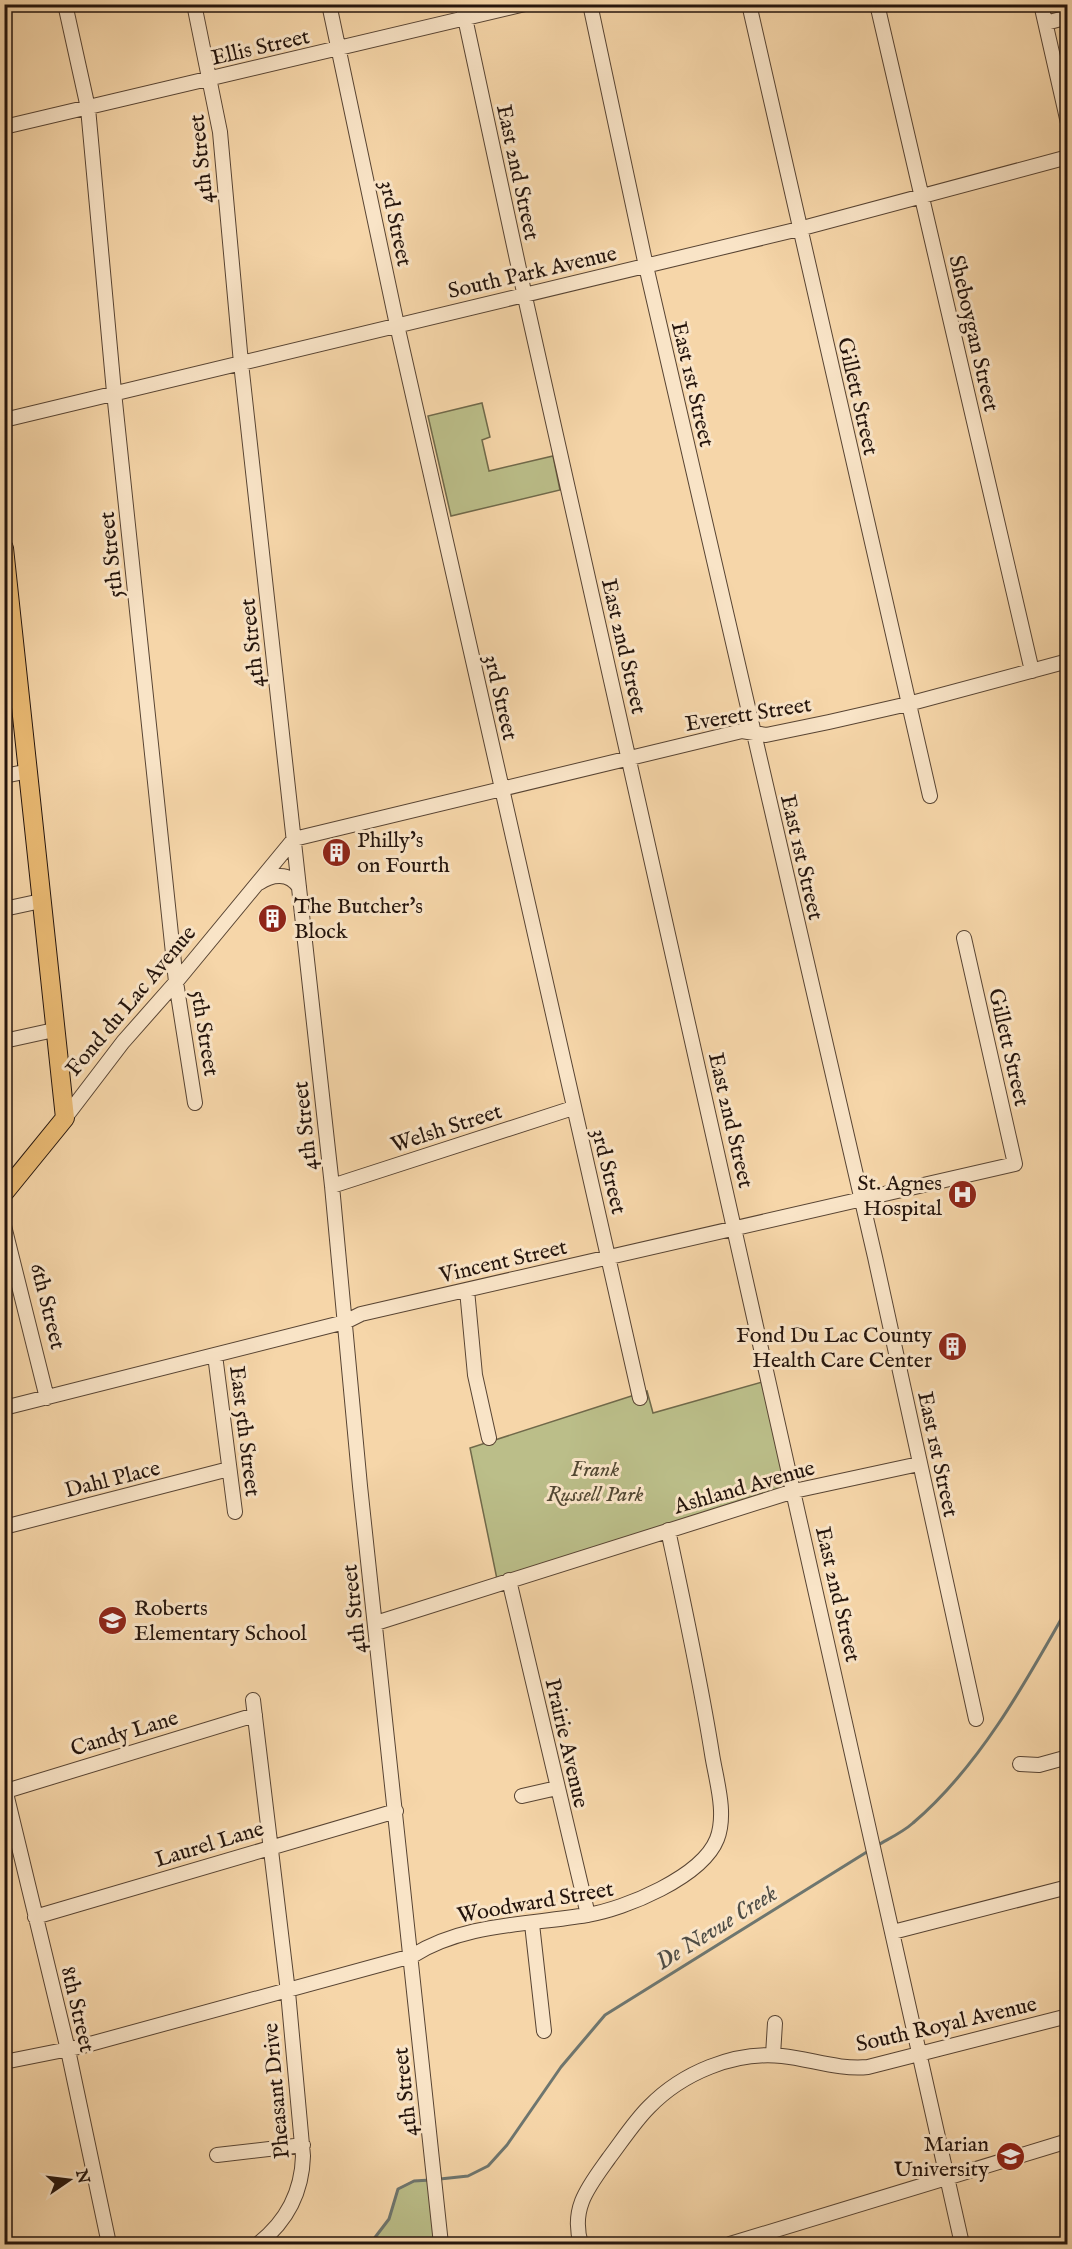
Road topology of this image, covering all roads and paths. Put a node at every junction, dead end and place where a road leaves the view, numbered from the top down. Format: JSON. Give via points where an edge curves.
{"nodes":[{"id":1,"x":65,"y":4,"type":"edge"},
{"id":2,"x":194,"y":4,"type":"edge"},
{"id":3,"x":329,"y":4,"type":"edge"},
{"id":4,"x":525,"y":4,"type":"edge"},
{"id":5,"x":590,"y":4,"type":"edge"},
{"id":6,"x":749,"y":4,"type":"edge"},
{"id":7,"x":877,"y":4,"type":"edge"},
{"id":8,"x":1041,"y":4,"type":"edge"},
{"id":9,"x":463,"y":11,"type":"edge"},
{"id":10,"x":1068,"y":17,"type":"edge"},
{"id":11,"x":1046,"y":23,"type":"junction"},
{"id":12,"x":339,"y":48,"type":"junction"},
{"id":13,"x":211,"y":79,"type":"junction"},
{"id":14,"x":88,"y":108,"type":"junction"},
{"id":15,"x":1068,"y":123,"type":"edge"},
{"id":16,"x":4,"y":127,"type":"edge"},
{"id":17,"x":1068,"y":157,"type":"edge"},
{"id":18,"x":921,"y":195,"type":"junction"},
{"id":19,"x":799,"y":229,"type":"junction"},
{"id":20,"x":646,"y":266,"type":"junction"},
{"id":21,"x":524,"y":295,"type":"junction"},
{"id":22,"x":397,"y":325,"type":"junction"},
{"id":23,"x":241,"y":363,"type":"junction"},
{"id":24,"x":114,"y":392,"type":"junction"},
{"id":25,"x":4,"y":420,"type":"edge"},
{"id":26,"x":4,"y":548,"type":"edge"},
{"id":27,"x":1068,"y":661,"type":"edge"},
{"id":28,"x":1032,"y":671,"type":"junction"},
{"id":29,"x":908,"y":704,"type":"junction"},
{"id":30,"x":753,"y":734,"type":"junction"},
{"id":31,"x":629,"y":758,"type":"junction"},
{"id":32,"x":29,"y":771,"type":"junction"},
{"id":33,"x":4,"y":776,"type":"edge"},
{"id":34,"x":501,"y":789,"type":"junction"},
{"id":35,"x":930,"y":796,"type":"dead end"},
{"id":36,"x":294,"y":839,"type":"junction"},
{"id":37,"x":257,"y":884,"type":"junction"},
{"id":38,"x":299,"y":887,"type":"junction"},
{"id":39,"x":41,"y":901,"type":"junction"},
{"id":40,"x":4,"y":909,"type":"edge"},
{"id":41,"x":964,"y":938,"type":"dead end"},
{"id":42,"x":176,"y":982,"type":"junction"},
{"id":43,"x":54,"y":1030,"type":"junction"},
{"id":44,"x":4,"y":1041,"type":"edge"},
{"id":45,"x":195,"y":1103,"type":"dead end"},
{"id":46,"x":573,"y":1108,"type":"junction"},
{"id":47,"x":65,"y":1118,"type":"junction"},
{"id":48,"x":1015,"y":1164,"type":"joint"},
{"id":49,"x":332,"y":1186,"type":"junction"},
{"id":50,"x":4,"y":1192,"type":"edge"},
{"id":51,"x":861,"y":1201,"type":"junction"},
{"id":52,"x":4,"y":1226,"type":"edge"},
{"id":53,"x":734,"y":1227,"type":"junction"},
{"id":54,"x":609,"y":1257,"type":"junction"},
{"id":55,"x":467,"y":1290,"type":"junction"},
{"id":56,"x":345,"y":1322,"type":"junction"},
{"id":57,"x":215,"y":1355,"type":"junction"},
{"id":58,"x":47,"y":1398,"type":"junction"},
{"id":59,"x":640,"y":1398,"type":"dead end"},
{"id":60,"x":4,"y":1408,"type":"edge"},
{"id":61,"x":489,"y":1438,"type":"dead end"},
{"id":62,"x":920,"y":1464,"type":"junction"},
{"id":63,"x":229,"y":1469,"type":"junction"},
{"id":64,"x":794,"y":1491,"type":"junction"},
{"id":65,"x":235,"y":1512,"type":"dead end"},
{"id":66,"x":4,"y":1527,"type":"edge"},
{"id":67,"x":668,"y":1530,"type":"junction"},
{"id":68,"x":509,"y":1580,"type":"junction"},
{"id":69,"x":376,"y":1623,"type":"junction"},
{"id":70,"x":253,"y":1700,"type":"dead end"},
{"id":71,"x":255,"y":1714,"type":"junction"},
{"id":72,"x":976,"y":1719,"type":"dead end"},
{"id":73,"x":1068,"y":1757,"type":"edge"},
{"id":74,"x":1020,"y":1764,"type":"dead end"},
{"id":75,"x":5,"y":1788,"type":"edge"},
{"id":76,"x":557,"y":1788,"type":"junction"},
{"id":77,"x":522,"y":1796,"type":"dead end"},
{"id":78,"x":396,"y":1811,"type":"junction"},
{"id":79,"x":269,"y":1847,"type":"junction"},
{"id":80,"x":1068,"y":1887,"type":"edge"},
{"id":81,"x":588,"y":1915,"type":"junction"},
{"id":82,"x":35,"y":1917,"type":"junction"},
{"id":83,"x":532,"y":1924,"type":"junction"},
{"id":84,"x":892,"y":1932,"type":"junction"},
{"id":85,"x":412,"y":1956,"type":"junction"},
{"id":86,"x":288,"y":1992,"type":"junction"},
{"id":87,"x":1068,"y":2016,"type":"edge"},
{"id":88,"x":775,"y":2023,"type":"dead end"},
{"id":89,"x":544,"y":2031,"type":"dead end"},
{"id":90,"x":68,"y":2050,"type":"junction"},
{"id":91,"x":773,"y":2055,"type":"junction"},
{"id":92,"x":919,"y":2055,"type":"junction"},
{"id":93,"x":4,"y":2062,"type":"edge"},
{"id":94,"x":1068,"y":2141,"type":"edge"},
{"id":95,"x":303,"y":2145,"type":"junction"},
{"id":96,"x":217,"y":2155,"type":"dead end"},
{"id":97,"x":947,"y":2178,"type":"junction"},
{"id":98,"x":109,"y":2244,"type":"edge"},
{"id":99,"x":258,"y":2244,"type":"edge"},
{"id":100,"x":441,"y":2244,"type":"edge"},
{"id":101,"x":581,"y":2244,"type":"edge"},
{"id":102,"x":730,"y":2244,"type":"edge"},
{"id":103,"x":962,"y":2244,"type":"edge"}],
"edges":[{"from":1,"to":14,"type":"street","name":"5th Street"},
{"from":2,"to":13,"type":"street","name":"4th Street"},
{"from":3,"to":12,"type":"street","name":"3rd Street"},
{"from":4,"to":9,"type":"street","name":"Ellis Street"},
{"from":5,"to":20,"type":"street","name":"East 1st Street"},
{"from":6,"to":19,"type":"street","name":"Gillett Street"},
{"from":7,"to":18,"type":"street","name":"Sheboygan Street"},
{"from":8,"to":11,"type":"street"},
{"from":9,"to":12,"type":"street","name":"Ellis Street"},
{"from":9,"to":21,"type":"street","name":"East 2nd Street"},
{"from":10,"to":11,"type":"street"},
{"from":11,"to":15,"type":"street"},
{"from":12,"to":13,"type":"street","name":"Ellis Street"},
{"from":12,"to":22,"type":"street","name":"3rd Street"},
{"from":13,"to":14,"type":"street","name":"Ellis Street"},
{"from":13,"to":23,"type":"street","name":"4th Street","via":[[220,132]]},
{"from":14,"to":16,"type":"street","name":"Ellis Street"},
{"from":14,"to":24,"type":"street","name":"5th Street"},
{"from":17,"to":18,"type":"street","name":"South Park Avenue"},
{"from":18,"to":19,"type":"street","name":"South Park Avenue"},
{"from":18,"to":28,"type":"street","name":"Sheboygan Street"},
{"from":19,"to":20,"type":"street","name":"South Park Avenue"},
{"from":19,"to":29,"type":"street","name":"Gillett Street"},
{"from":20,"to":21,"type":"street","name":"South Park Avenue"},
{"from":20,"to":30,"type":"street","name":"East 1st Street"},
{"from":21,"to":22,"type":"street","name":"South Park Avenue"},
{"from":21,"to":31,"type":"street","name":"East 2nd Street"},
{"from":22,"to":23,"type":"street","name":"South Park Avenue"},
{"from":22,"to":34,"type":"street","name":"3rd Street"},
{"from":23,"to":24,"type":"street","name":"South Park Avenue"},
{"from":23,"to":36,"type":"street","name":"4th Street"},
{"from":24,"to":25,"type":"street","name":"South Park Avenue"},
{"from":24,"to":42,"type":"street","name":"5th Street"},
{"from":26,"to":32,"type":"main road"},
{"from":27,"to":28,"type":"street","name":"Everett Street"},
{"from":28,"to":29,"type":"street","name":"Everett Street"},
{"from":29,"to":30,"type":"street","name":"Everett Street","via":[[766,735]]},
{"from":29,"to":35,"type":"street","name":"Gillett Street"},
{"from":30,"to":31,"type":"street","name":"Everett Street","via":[[742,731]]},
{"from":30,"to":51,"type":"street","name":"East 1st Street"},
{"from":31,"to":34,"type":"street","name":"Everett Street"},
{"from":31,"to":53,"type":"street","name":"East 2nd Street"},
{"from":32,"to":33,"type":"street"},
{"from":32,"to":39,"type":"main road"},
{"from":34,"to":36,"type":"street","name":"Everett Street"},
{"from":34,"to":46,"type":"street","name":"3rd Street"},
{"from":36,"to":37,"type":"street","name":"Fond du Lac Avenue"},
{"from":36,"to":38,"type":"street","name":"4th Street"},
{"from":37,"to":38,"type":"street","via":[[280,876],[290,878]]},
{"from":37,"to":42,"type":"street","name":"Fond du Lac Avenue"},
{"from":38,"to":49,"type":"street","name":"4th Street"},
{"from":39,"to":40,"type":"street"},
{"from":39,"to":43,"type":"main road"},
{"from":41,"to":48,"type":"street","name":"Gillett Street"},
{"from":42,"to":45,"type":"street","name":"5th Street"},
{"from":42,"to":47,"type":"street","name":"Fond du Lac Avenue","via":[[123,1042]]},
{"from":43,"to":44,"type":"street"},
{"from":43,"to":47,"type":"main road"},
{"from":46,"to":49,"type":"street","name":"Welsh Street"},
{"from":46,"to":54,"type":"street","name":"3rd Street"},
{"from":47,"to":50,"type":"main road","name":"Fond du Lac Avenue"},
{"from":48,"to":51,"type":"street","name":"Vincent Street"},
{"from":49,"to":56,"type":"street","name":"4th Street"},
{"from":51,"to":53,"type":"street","name":"Vincent Street"},
{"from":51,"to":62,"type":"street","name":"East 1st Street"},
{"from":52,"to":58,"type":"street","name":"6th Street"},
{"from":53,"to":54,"type":"street","name":"Vincent Street"},
{"from":53,"to":64,"type":"street","name":"East 2nd Street"},
{"from":54,"to":55,"type":"street","name":"Vincent Street"},
{"from":54,"to":59,"type":"street","name":"3rd Street"},
{"from":55,"to":56,"type":"street","name":"Vincent Street","via":[[361,1314]]},
{"from":55,"to":61,"type":"street","via":[[475,1375]]},
{"from":56,"to":57,"type":"street","name":"Vincent Street"},
{"from":56,"to":69,"type":"street","name":"4th Street"},
{"from":57,"to":58,"type":"street","name":"Vincent Street"},
{"from":57,"to":63,"type":"street","name":"East 5th Street"},
{"from":58,"to":60,"type":"street","name":"Vincent Street"},
{"from":62,"to":64,"type":"street","name":"Ashland Avenue"},
{"from":62,"to":72,"type":"street","name":"East 1st Street"},
{"from":63,"to":65,"type":"street","name":"East 5th Street"},
{"from":63,"to":66,"type":"street","name":"Dahl Place"},
{"from":64,"to":67,"type":"street","name":"Ashland Avenue"},
{"from":64,"to":84,"type":"street","name":"East 2nd Street"},
{"from":67,"to":68,"type":"street","name":"Ashland Avenue"},
{"from":67,"to":81,"type":"street","name":"Woodward Street","via":[[698,1667],[721,1812],[720,1830],[704,1858],[653,1893],[625,1906]]},
{"from":68,"to":69,"type":"street","name":"Ashland Avenue"},
{"from":68,"to":76,"type":"street","name":"Prairie Avenue"},
{"from":69,"to":78,"type":"street","name":"4th Street"},
{"from":70,"to":71,"type":"street"},
{"from":71,"to":75,"type":"street","name":"Candy Lane"},
{"from":71,"to":79,"type":"street"},
{"from":73,"to":74,"type":"street","via":[[1039,1765]]},
{"from":75,"to":82,"type":"street","name":"8th Street"},
{"from":76,"to":77,"type":"street"},
{"from":76,"to":81,"type":"street","name":"Prairie Avenue"},
{"from":78,"to":79,"type":"street","name":"Laurel Lane"},
{"from":78,"to":85,"type":"street","name":"4th Street"},
{"from":79,"to":82,"type":"street","name":"Laurel Lane"},
{"from":79,"to":86,"type":"street"},
{"from":80,"to":84,"type":"street"},
{"from":81,"to":83,"type":"street","name":"Woodward Street"},
{"from":82,"to":90,"type":"street","name":"8th Street"},
{"from":83,"to":85,"type":"street","name":"Woodward Street","via":[[470,1930]]},
{"from":83,"to":89,"type":"street"},
{"from":84,"to":92,"type":"street","name":"East 2nd Street"},
{"from":85,"to":86,"type":"street","name":"Woodward Street"},
{"from":85,"to":100,"type":"street","name":"4th Street"},
{"from":86,"to":90,"type":"street","name":"Woodward Street"},
{"from":86,"to":95,"type":"street","name":"Pheasant Drive"},
{"from":87,"to":92,"type":"street","name":"South Royal Avenue"},
{"from":88,"to":91,"type":"street"},
{"from":90,"to":93,"type":"street","name":"Woodward Street"},
{"from":90,"to":98,"type":"street","name":"8th Street"},
{"from":91,"to":92,"type":"street","name":"South Royal Avenue","via":[[855,2068]]},
{"from":91,"to":101,"type":"street","name":"South Royal Avenue","via":[[738,2058],[710,2067],[651,2104],[583,2195],[577,2218]]},
{"from":92,"to":97,"type":"street","name":"East 2nd Street"},
{"from":94,"to":97,"type":"street"},
{"from":95,"to":96,"type":"street"},
{"from":95,"to":99,"type":"street","name":"Pheasant Drive","via":[[302,2175],[295,2197],[278,2226]]},
{"from":97,"to":102,"type":"street"},
{"from":97,"to":103,"type":"street","name":"East 2nd Street"}]}
